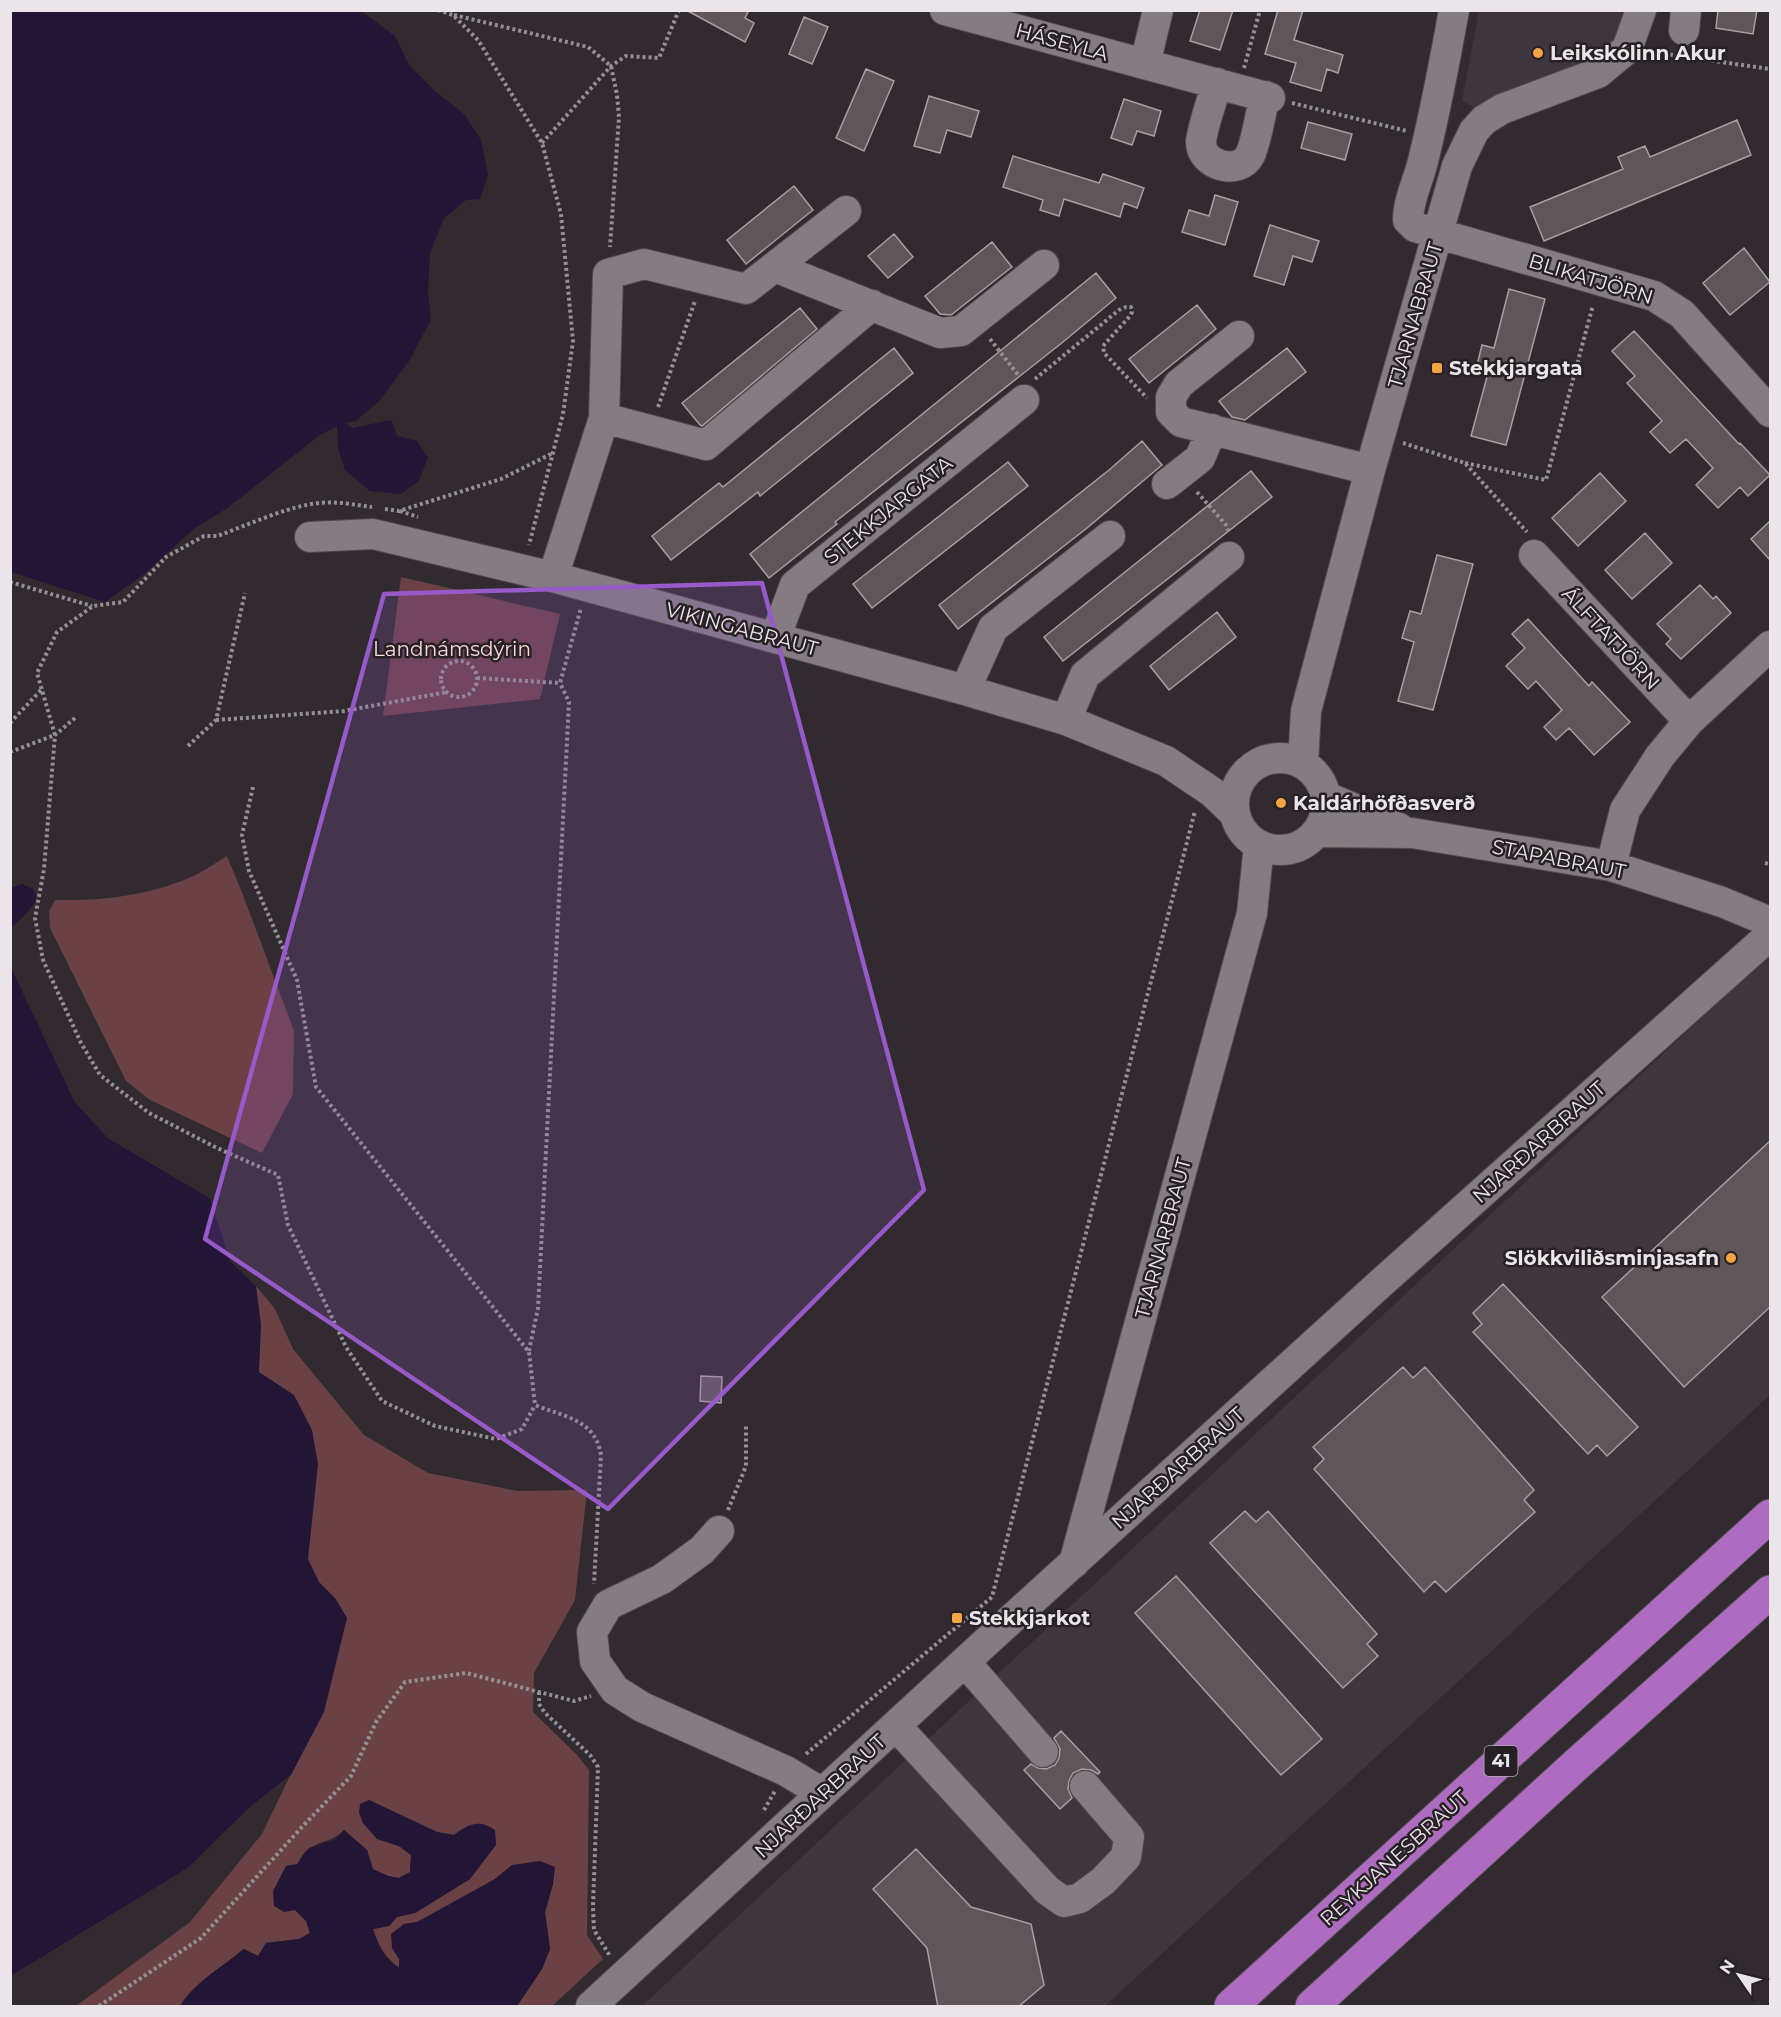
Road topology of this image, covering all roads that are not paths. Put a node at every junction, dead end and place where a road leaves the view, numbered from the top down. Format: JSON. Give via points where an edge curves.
{"nodes":[{"id":1,"x":945,"y":10,"type":"edge"},
{"id":2,"x":1158,"y":10,"type":"edge"},
{"id":3,"x":1454,"y":10,"type":"edge"},
{"id":4,"x":1641,"y":10,"type":"edge"},
{"id":5,"x":1145,"y":64,"type":"junction"},
{"id":6,"x":1248,"y":92,"type":"road end"},
{"id":7,"x":846,"y":212,"type":"dead end"},
{"id":8,"x":1439,"y":233,"type":"junction"},
{"id":9,"x":1044,"y":265,"type":"dead end"},
{"id":10,"x":775,"y":267,"type":"junction"},
{"id":11,"x":872,"y":305,"type":"junction"},
{"id":12,"x":1239,"y":336,"type":"dead end"},
{"id":13,"x":1026,"y":393,"type":"road end"},
{"id":14,"x":1770,"y":412,"type":"edge"},
{"id":15,"x":603,"y":418,"type":"junction"},
{"id":16,"x":1212,"y":429,"type":"junction"},
{"id":17,"x":1370,"y":470,"type":"junction"},
{"id":18,"x":1174,"y":479,"type":"road end"},
{"id":19,"x":1110,"y":536,"type":"dead end"},
{"id":20,"x":310,"y":537,"type":"dead end"},
{"id":21,"x":1534,"y":555,"type":"road end"},
{"id":22,"x":1229,"y":557,"type":"road end"},
{"id":23,"x":556,"y":568,"type":"junction"},
{"id":24,"x":775,"y":638,"type":"junction"},
{"id":25,"x":1770,"y":646,"type":"edge"},
{"id":26,"x":965,"y":690,"type":"junction"},
{"id":27,"x":1066,"y":720,"type":"junction"},
{"id":28,"x":1689,"y":721,"type":"junction"},
{"id":29,"x":1166,"y":761,"type":"junction"},
{"id":30,"x":1276,"y":762,"type":"junction"},
{"id":31,"x":1327,"y":797,"type":"junction"},
{"id":32,"x":1235,"y":814,"type":"junction"},
{"id":33,"x":1317,"y":832,"type":"junction"},
{"id":34,"x":1412,"y":833,"type":"junction"},
{"id":35,"x":1272,"y":848,"type":"junction"},
{"id":36,"x":1611,"y":866,"type":"junction"},
{"id":37,"x":1770,"y":922,"type":"edge"},
{"id":38,"x":1770,"y":935,"type":"edge"},
{"id":39,"x":1770,"y":1516,"type":"edge"},
{"id":40,"x":719,"y":1532,"type":"road end"},
{"id":41,"x":1074,"y":1563,"type":"junction"},
{"id":42,"x":1770,"y":1592,"type":"edge"},
{"id":43,"x":965,"y":1662,"type":"junction"},
{"id":44,"x":896,"y":1726,"type":"junction"},
{"id":45,"x":1043,"y":1752,"type":"dead end"},
{"id":46,"x":1085,"y":1786,"type":"dead end"},
{"id":47,"x":822,"y":1794,"type":"junction"},
{"id":48,"x":591,"y":2007,"type":"edge"},
{"id":49,"x":1231,"y":2007,"type":"edge"},
{"id":50,"x":1312,"y":2007,"type":"edge"}],
"edges":[{"from":1,"to":5,"type":"street","name":"HÁSEYLA"},
{"from":2,"to":5,"type":"street"},
{"from":3,"to":8,"type":"street","name":"BLIKATJÖRN","via":[[1441,87],[1408,210],[1408,220],[1415,227]]},
{"from":4,"to":8,"type":"street","name":"TJARNABRAUT","via":[[1627,49],[1598,73],[1502,109],[1474,131],[1457,166]]},
{"from":5,"to":6,"type":"street","name":"HÁSEYLA"},
{"from":7,"to":10,"type":"street"},
{"from":8,"to":14,"type":"street","name":"BLIKATJÖRN","via":[[1654,296],[1682,314]]},
{"from":8,"to":17,"type":"street","name":"TJARNABRAUT"},
{"from":9,"to":11,"type":"street","via":[[961,331],[940,333]]},
{"from":10,"to":11,"type":"street"},
{"from":10,"to":15,"type":"street","via":[[746,289],[644,264],[608,274]]},
{"from":11,"to":15,"type":"street","via":[[706,445]]},
{"from":12,"to":16,"type":"street","via":[[1179,384],[1171,397],[1171,412],[1181,422]]},
{"from":13,"to":24,"type":"street","name":"STEKKJARGATA","via":[[795,585]]},
{"from":15,"to":23,"type":"street"},
{"from":16,"to":17,"type":"street"},
{"from":16,"to":18,"type":"street","via":[[1200,458]]},
{"from":17,"to":30,"type":"street","name":"TJARNABRAUT","via":[[1306,711]]},
{"from":19,"to":26,"type":"street","via":[[993,628]]},
{"from":20,"to":23,"type":"street","name":"VIKINGABRAUT","via":[[373,534]]},
{"from":21,"to":28,"type":"street","name":"ÁLFTATJÖRN"},
{"from":22,"to":27,"type":"street","via":[[1084,675]]},
{"from":23,"to":24,"type":"street","name":"VIKINGABRAUT","via":[[587,586]]},
{"from":24,"to":26,"type":"street","name":"VIKINGABRAUT"},
{"from":25,"to":28,"type":"street"},
{"from":26,"to":27,"type":"street","name":"VIKINGABRAUT"},
{"from":27,"to":29,"type":"street","name":"VIKINGABRAUT"},
{"from":28,"to":36,"type":"street","via":[[1660,756],[1625,810]]},
{"from":29,"to":30,"type":"street","name":"VIKINGABRAUT","via":[[1224,770]]},
{"from":29,"to":32,"type":"street","name":"VIKINGABRAUT"},
{"from":30,"to":31,"type":"street","via":[[1314,771]]},
{"from":30,"to":32,"type":"street","via":[[1242,777],[1236,789]]},
{"from":31,"to":33,"type":"street","via":[[1327,810]]},
{"from":31,"to":34,"type":"street","name":"STAPABRAUT"},
{"from":32,"to":35,"type":"street","via":[[1248,838]]},
{"from":33,"to":34,"type":"street","name":"STAPABRAUT"},
{"from":33,"to":35,"type":"street","via":[[1297,847]]},
{"from":34,"to":36,"type":"street","name":"STAPABRAUT"},
{"from":35,"to":41,"type":"street","name":"TJARNARBRAUT"},
{"from":36,"to":37,"type":"street","name":"STAPABRAUT"},
{"from":38,"to":41,"type":"street","name":"NJARÐARBRAUT"},
{"from":39,"to":49,"type":"highway","name":"REYKJANESBRAUT","number":"41"},
{"from":40,"to":47,"type":"street","via":[[702,1550],[662,1579],[608,1605],[592,1632],[595,1661],[615,1690],[642,1707],[786,1771]]},
{"from":41,"to":43,"type":"street","name":"NJARÐARBRAUT"},
{"from":42,"to":50,"type":"highway"},
{"from":43,"to":44,"type":"street","name":"NJARÐARBRAUT"},
{"from":43,"to":45,"type":"street"},
{"from":44,"to":46,"type":"street","via":[[1047,1890],[1065,1902],[1080,1899],[1126,1857],[1129,1838]]},
{"from":44,"to":47,"type":"street","name":"NJARÐARBRAUT"},
{"from":47,"to":48,"type":"street","name":"NJARÐARBRAUT"}]}
